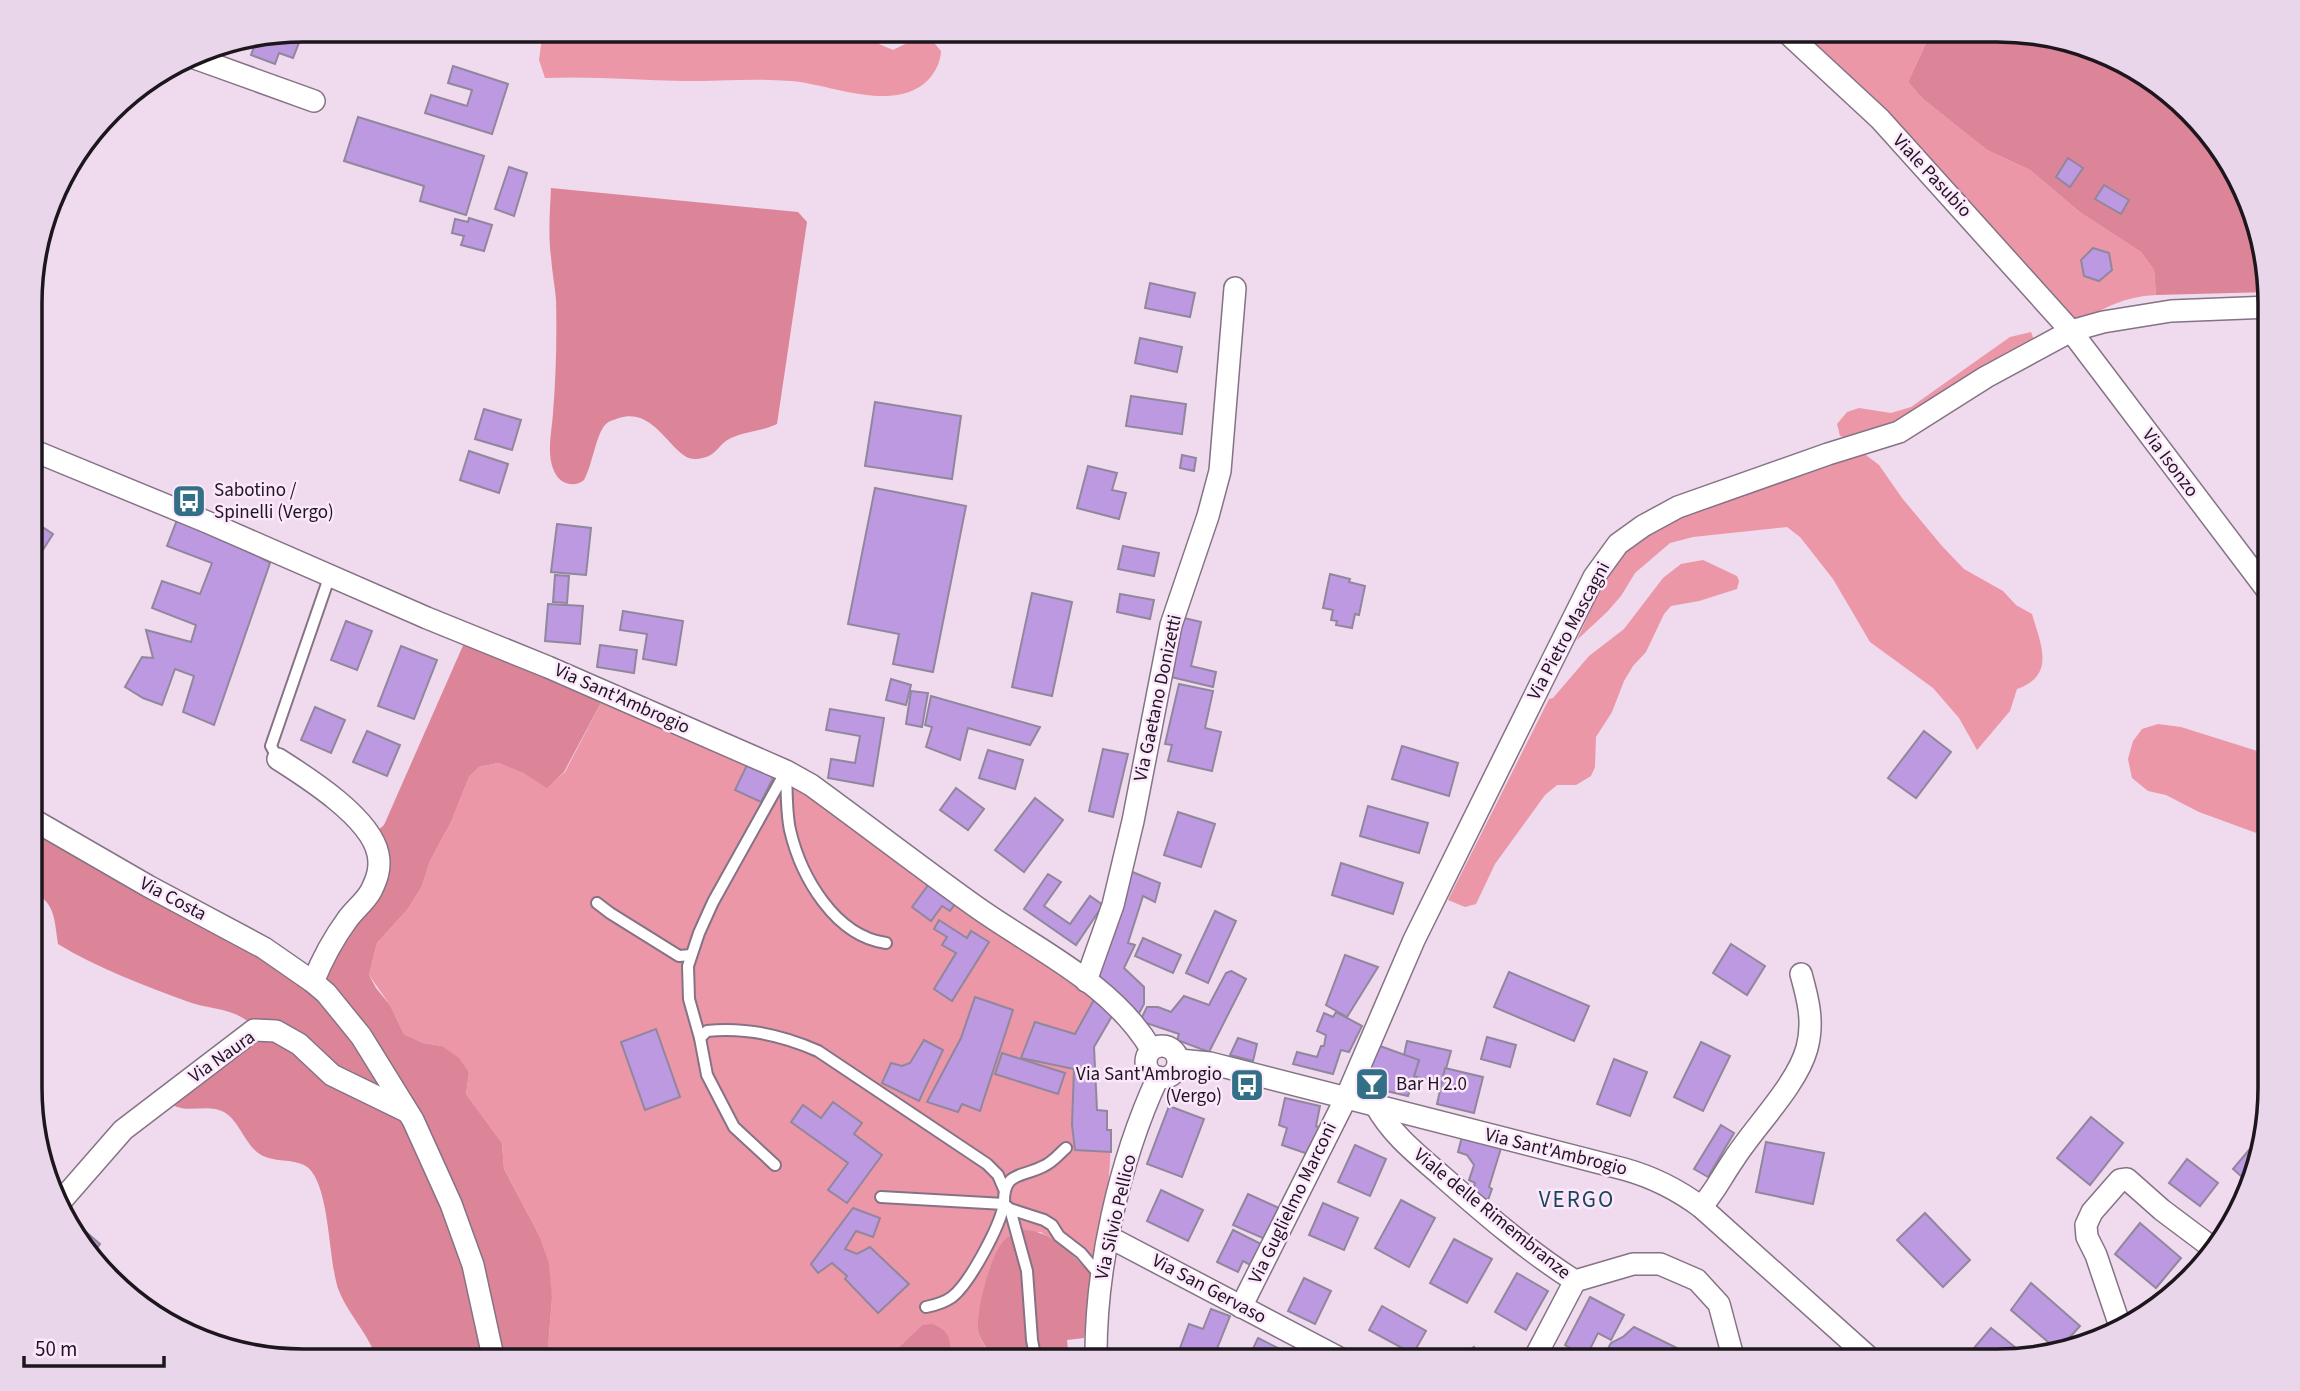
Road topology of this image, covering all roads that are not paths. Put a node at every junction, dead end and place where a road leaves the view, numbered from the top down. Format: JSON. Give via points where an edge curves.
{"nodes":[{"id":1,"x":1797,"y":42,"type":"edge"},
{"id":2,"x":203,"y":62,"type":"edge"},
{"id":3,"x":314,"y":101,"type":"dead end"},
{"id":4,"x":1235,"y":289,"type":"dead end"},
{"id":5,"x":2258,"y":307,"type":"edge"},
{"id":6,"x":2071,"y":331,"type":"junction"},
{"id":7,"x":42,"y":454,"type":"edge"},
{"id":8,"x":330,"y":575,"type":"junction"},
{"id":9,"x":2258,"y":578,"type":"edge"},
{"id":10,"x":278,"y":759,"type":"joint"},
{"id":11,"x":786,"y":771,"type":"junction"},
{"id":12,"x":42,"y":825,"type":"edge"},
{"id":13,"x":597,"y":903,"type":"dead end"},
{"id":14,"x":886,"y":943,"type":"dead end"},
{"id":15,"x":691,"y":955,"type":"junction"},
{"id":16,"x":1801,"y":974,"type":"dead end"},
{"id":17,"x":1086,"y":981,"type":"junction"},
{"id":18,"x":313,"y":982,"type":"junction"},
{"id":19,"x":700,"y":1038,"type":"junction"},
{"id":20,"x":1152,"y":1049,"type":"junction"},
{"id":21,"x":1179,"y":1060,"type":"junction"},
{"id":22,"x":1158,"y":1077,"type":"junction"},
{"id":23,"x":1346,"y":1098,"type":"junction"},
{"id":24,"x":1376,"y":1106,"type":"junction"},
{"id":25,"x":406,"y":1111,"type":"junction"},
{"id":26,"x":1066,"y":1147,"type":"dead end"},
{"id":27,"x":775,"y":1166,"type":"dead end"},
{"id":28,"x":1003,"y":1189,"type":"junction"},
{"id":29,"x":66,"y":1196,"type":"edge"},
{"id":30,"x":881,"y":1197,"type":"dead end"},
{"id":31,"x":1007,"y":1207,"type":"junction"},
{"id":32,"x":1701,"y":1208,"type":"junction"},
{"id":33,"x":1109,"y":1237,"type":"junction"},
{"id":34,"x":2207,"y":1243,"type":"edge"},
{"id":35,"x":1097,"y":1272,"type":"dead end"},
{"id":36,"x":1576,"y":1281,"type":"junction"},
{"id":37,"x":926,"y":1307,"type":"dead end"},
{"id":38,"x":1241,"y":1307,"type":"junction"},
{"id":39,"x":2118,"y":1319,"type":"edge"},
{"id":40,"x":491,"y":1349,"type":"edge"},
{"id":41,"x":1033,"y":1349,"type":"edge"},
{"id":42,"x":1096,"y":1349,"type":"edge"},
{"id":43,"x":1322,"y":1349,"type":"edge"},
{"id":44,"x":1539,"y":1349,"type":"edge"},
{"id":45,"x":1731,"y":1349,"type":"edge"},
{"id":46,"x":1860,"y":1349,"type":"edge"}],
"edges":[{"from":1,"to":6,"type":"street","name":"Viale Pasubio","via":[[1880,119]]},
{"from":2,"to":3,"type":"street"},
{"from":4,"to":17,"type":"street","name":"Via Gaetano Donizetti","via":[[1220,471],[1171,625],[1113,905]]},
{"from":5,"to":6,"type":"street","name":"Via Pietro Mascagni","via":[[2171,311]]},
{"from":6,"to":9,"type":"street","name":"Via Isonzo"},
{"from":6,"to":23,"type":"street","name":"Via Pietro Mascagni","via":[[1899,432],[1678,507],[1618,544],[1594,577],[1414,940]]},
{"from":7,"to":8,"type":"street","name":"Via Sant'Ambrogio"},
{"from":8,"to":10,"type":"lane","via":[[271,746]]},
{"from":8,"to":11,"type":"street","name":"Via Sant'Ambrogio"},
{"from":10,"to":18,"type":"street","via":[[332,795],[361,825],[379,855],[378,876],[369,894],[335,937]]},
{"from":11,"to":14,"type":"lane","via":[[790,828],[814,888],[838,919],[863,937]]},
{"from":11,"to":15,"type":"lane","via":[[713,902]]},
{"from":11,"to":17,"type":"street","name":"Via Sant'Ambrogio"},
{"from":12,"to":18,"type":"street","name":"Via Costa","via":[[264,948]]},
{"from":13,"to":15,"type":"lane","via":[[679,956]]},
{"from":15,"to":19,"type":"lane","via":[[689,999]]},
{"from":16,"to":32,"type":"street","via":[[1811,1013],[1807,1049],[1787,1088]]},
{"from":17,"to":20,"type":"street","name":"Via Sant'Ambrogio","via":[[1115,1003]]},
{"from":18,"to":25,"type":"street","name":"Via Costa","via":[[361,1036]]},
{"from":19,"to":27,"type":"lane","via":[[707,1075],[734,1127]]},
{"from":19,"to":28,"type":"lane","via":[[707,1031],[728,1028],[789,1038],[818,1051],[987,1164]]},
{"from":20,"to":21,"type":"street","via":[[1171,1047]]},
{"from":20,"to":22,"type":"street","via":[[1146,1064]]},
{"from":21,"to":22,"type":"street","via":[[1172,1075]]},
{"from":21,"to":23,"type":"street","name":"Via Sant'Ambrogio","via":[[1210,1063]]},
{"from":22,"to":33,"type":"street","name":"Via Silvio Pellico","via":[[1134,1139]]},
{"from":23,"to":24,"type":"street","name":"Via Sant'Ambrogio"},
{"from":23,"to":38,"type":"street","name":"Via Guglielmo Marconi"},
{"from":24,"to":32,"type":"street","name":"Via Sant'Ambrogio","via":[[1642,1174],[1672,1187]]},
{"from":24,"to":36,"type":"street","name":"Viale delle Rimembranze","via":[[1399,1138],[1472,1202]]},
{"from":25,"to":29,"type":"street","name":"Via Naura","via":[[332,1075],[299,1044],[276,1031],[254,1030],[123,1130]]},
{"from":25,"to":40,"type":"street","name":"Via Costa","via":[[451,1204],[473,1265]]},
{"from":26,"to":28,"type":"lane","via":[[1044,1166],[1008,1181]]},
{"from":28,"to":31,"type":"lane"},
{"from":30,"to":31,"type":"lane"},
{"from":31,"to":35,"type":"lane","via":[[1052,1225]]},
{"from":31,"to":37,"type":"lane","via":[[965,1284],[940,1304]]},
{"from":31,"to":41,"type":"lane","via":[[1027,1271]]},
{"from":32,"to":46,"type":"street","name":"Via Sant'Ambrogio"},
{"from":33,"to":38,"type":"street","name":"Via San Gervaso"},
{"from":33,"to":42,"type":"street","name":"Via Silvio Pellico","via":[[1097,1305]]},
{"from":34,"to":39,"type":"street","via":[[2127,1179],[2120,1180],[2086,1225]]},
{"from":36,"to":44,"type":"street"},
{"from":36,"to":45,"type":"street","name":"Viale delle Rimembranze","via":[[1633,1264],[1660,1264],[1697,1280],[1719,1304]]},
{"from":38,"to":43,"type":"street","name":"Via San Gervaso"}]}
